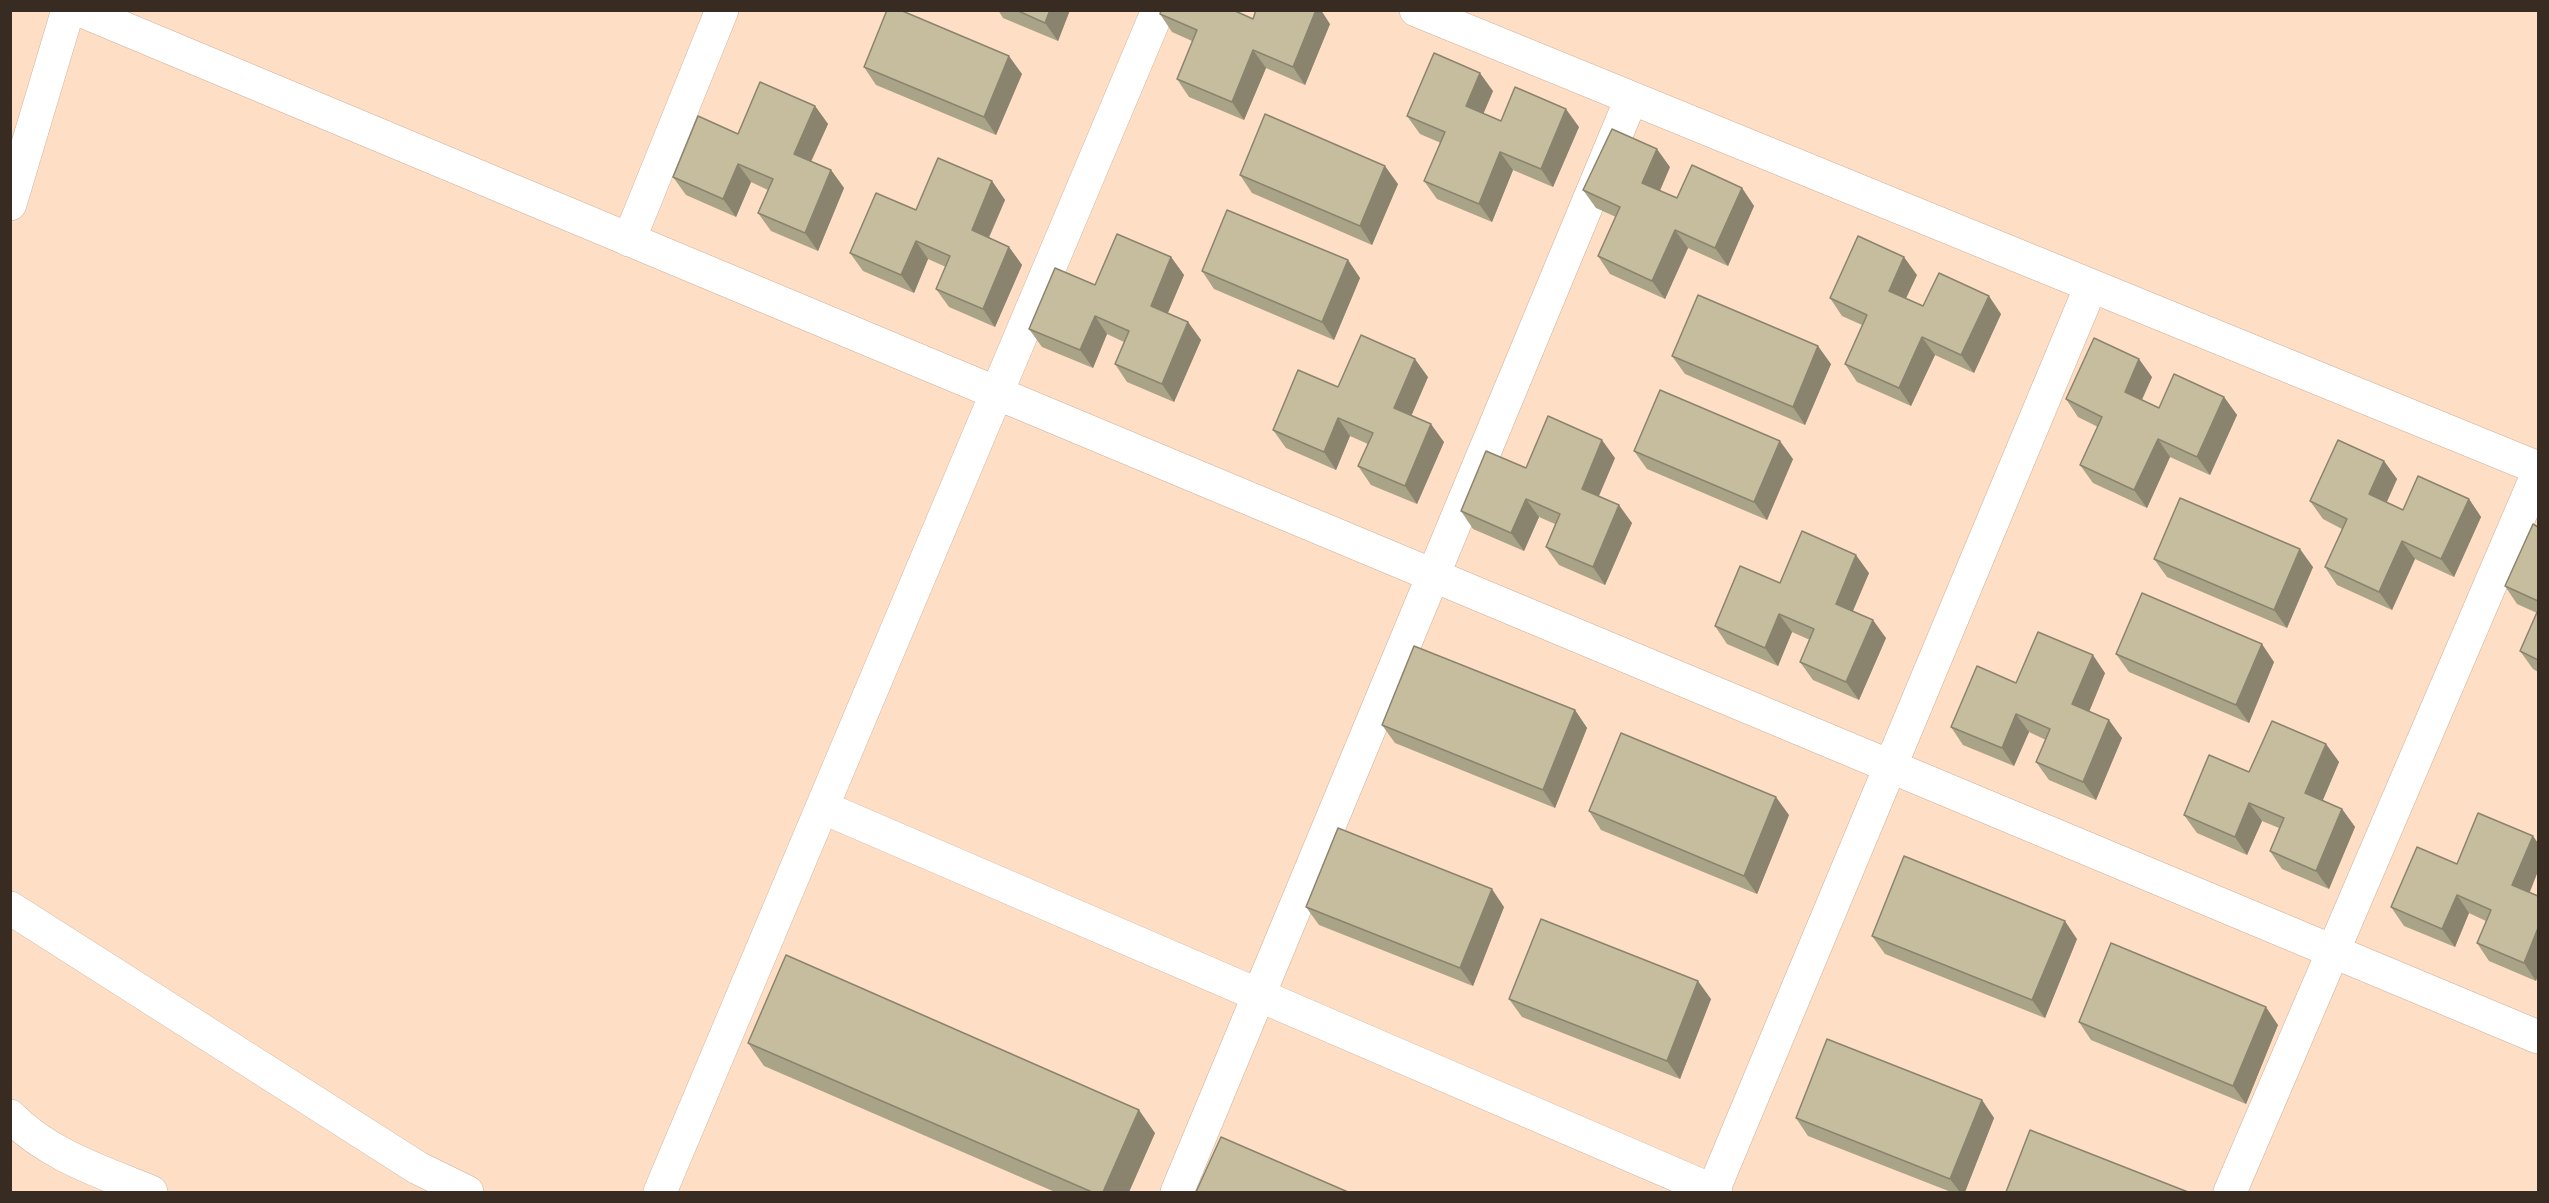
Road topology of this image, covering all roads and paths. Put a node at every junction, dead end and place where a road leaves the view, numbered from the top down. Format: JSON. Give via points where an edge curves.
{"nodes":[{"id":1,"x":68,"y":10,"type":"edge"},
{"id":2,"x":80,"y":10,"type":"edge"},
{"id":3,"x":722,"y":10,"type":"edge"},
{"id":4,"x":1158,"y":10,"type":"edge"},
{"id":5,"x":1416,"y":10,"type":"edge"},
{"id":6,"x":1631,"y":99,"type":"junction"},
{"id":7,"x":10,"y":204,"type":"edge"},
{"id":8,"x":629,"y":240,"type":"junction"},
{"id":9,"x":2091,"y":286,"type":"junction"},
{"id":10,"x":996,"y":393,"type":"junction"},
{"id":11,"x":2538,"y":468,"type":"edge"},
{"id":12,"x":2538,"y":473,"type":"edge"},
{"id":13,"x":1433,"y":576,"type":"junction"},
{"id":14,"x":1891,"y":766,"type":"junction"},
{"id":15,"x":822,"y":807,"type":"junction"},
{"id":16,"x":10,"y":908,"type":"edge"},
{"id":17,"x":2333,"y":951,"type":"junction"},
{"id":18,"x":1258,"y":995,"type":"junction"},
{"id":19,"x":2538,"y":1037,"type":"edge"},
{"id":20,"x":10,"y":1116,"type":"edge"},
{"id":21,"x":151,"y":1192,"type":"edge"},
{"id":22,"x":467,"y":1192,"type":"edge"},
{"id":23,"x":660,"y":1192,"type":"edge"},
{"id":24,"x":1177,"y":1192,"type":"edge"},
{"id":25,"x":1714,"y":1192,"type":"edge"},
{"id":26,"x":2230,"y":1192,"type":"edge"}],
"edges":[{"from":1,"to":7,"type":"street"},
{"from":2,"to":8,"type":"street"},
{"from":3,"to":8,"type":"street"},
{"from":4,"to":10,"type":"street"},
{"from":5,"to":6,"type":"street"},
{"from":6,"to":9,"type":"street"},
{"from":6,"to":13,"type":"street"},
{"from":8,"to":10,"type":"street"},
{"from":9,"to":11,"type":"street"},
{"from":9,"to":14,"type":"street"},
{"from":10,"to":13,"type":"street"},
{"from":10,"to":15,"type":"street"},
{"from":12,"to":17,"type":"street"},
{"from":13,"to":14,"type":"street"},
{"from":13,"to":18,"type":"street"},
{"from":14,"to":17,"type":"street"},
{"from":14,"to":25,"type":"street"},
{"from":15,"to":18,"type":"street"},
{"from":15,"to":23,"type":"street"},
{"from":16,"to":22,"type":"street","via":[[418,1168]]},
{"from":17,"to":19,"type":"street"},
{"from":17,"to":26,"type":"street"},
{"from":18,"to":24,"type":"street"},
{"from":18,"to":25,"type":"street"},
{"from":20,"to":21,"type":"street","via":[[26,1131],[70,1158]]}]}
